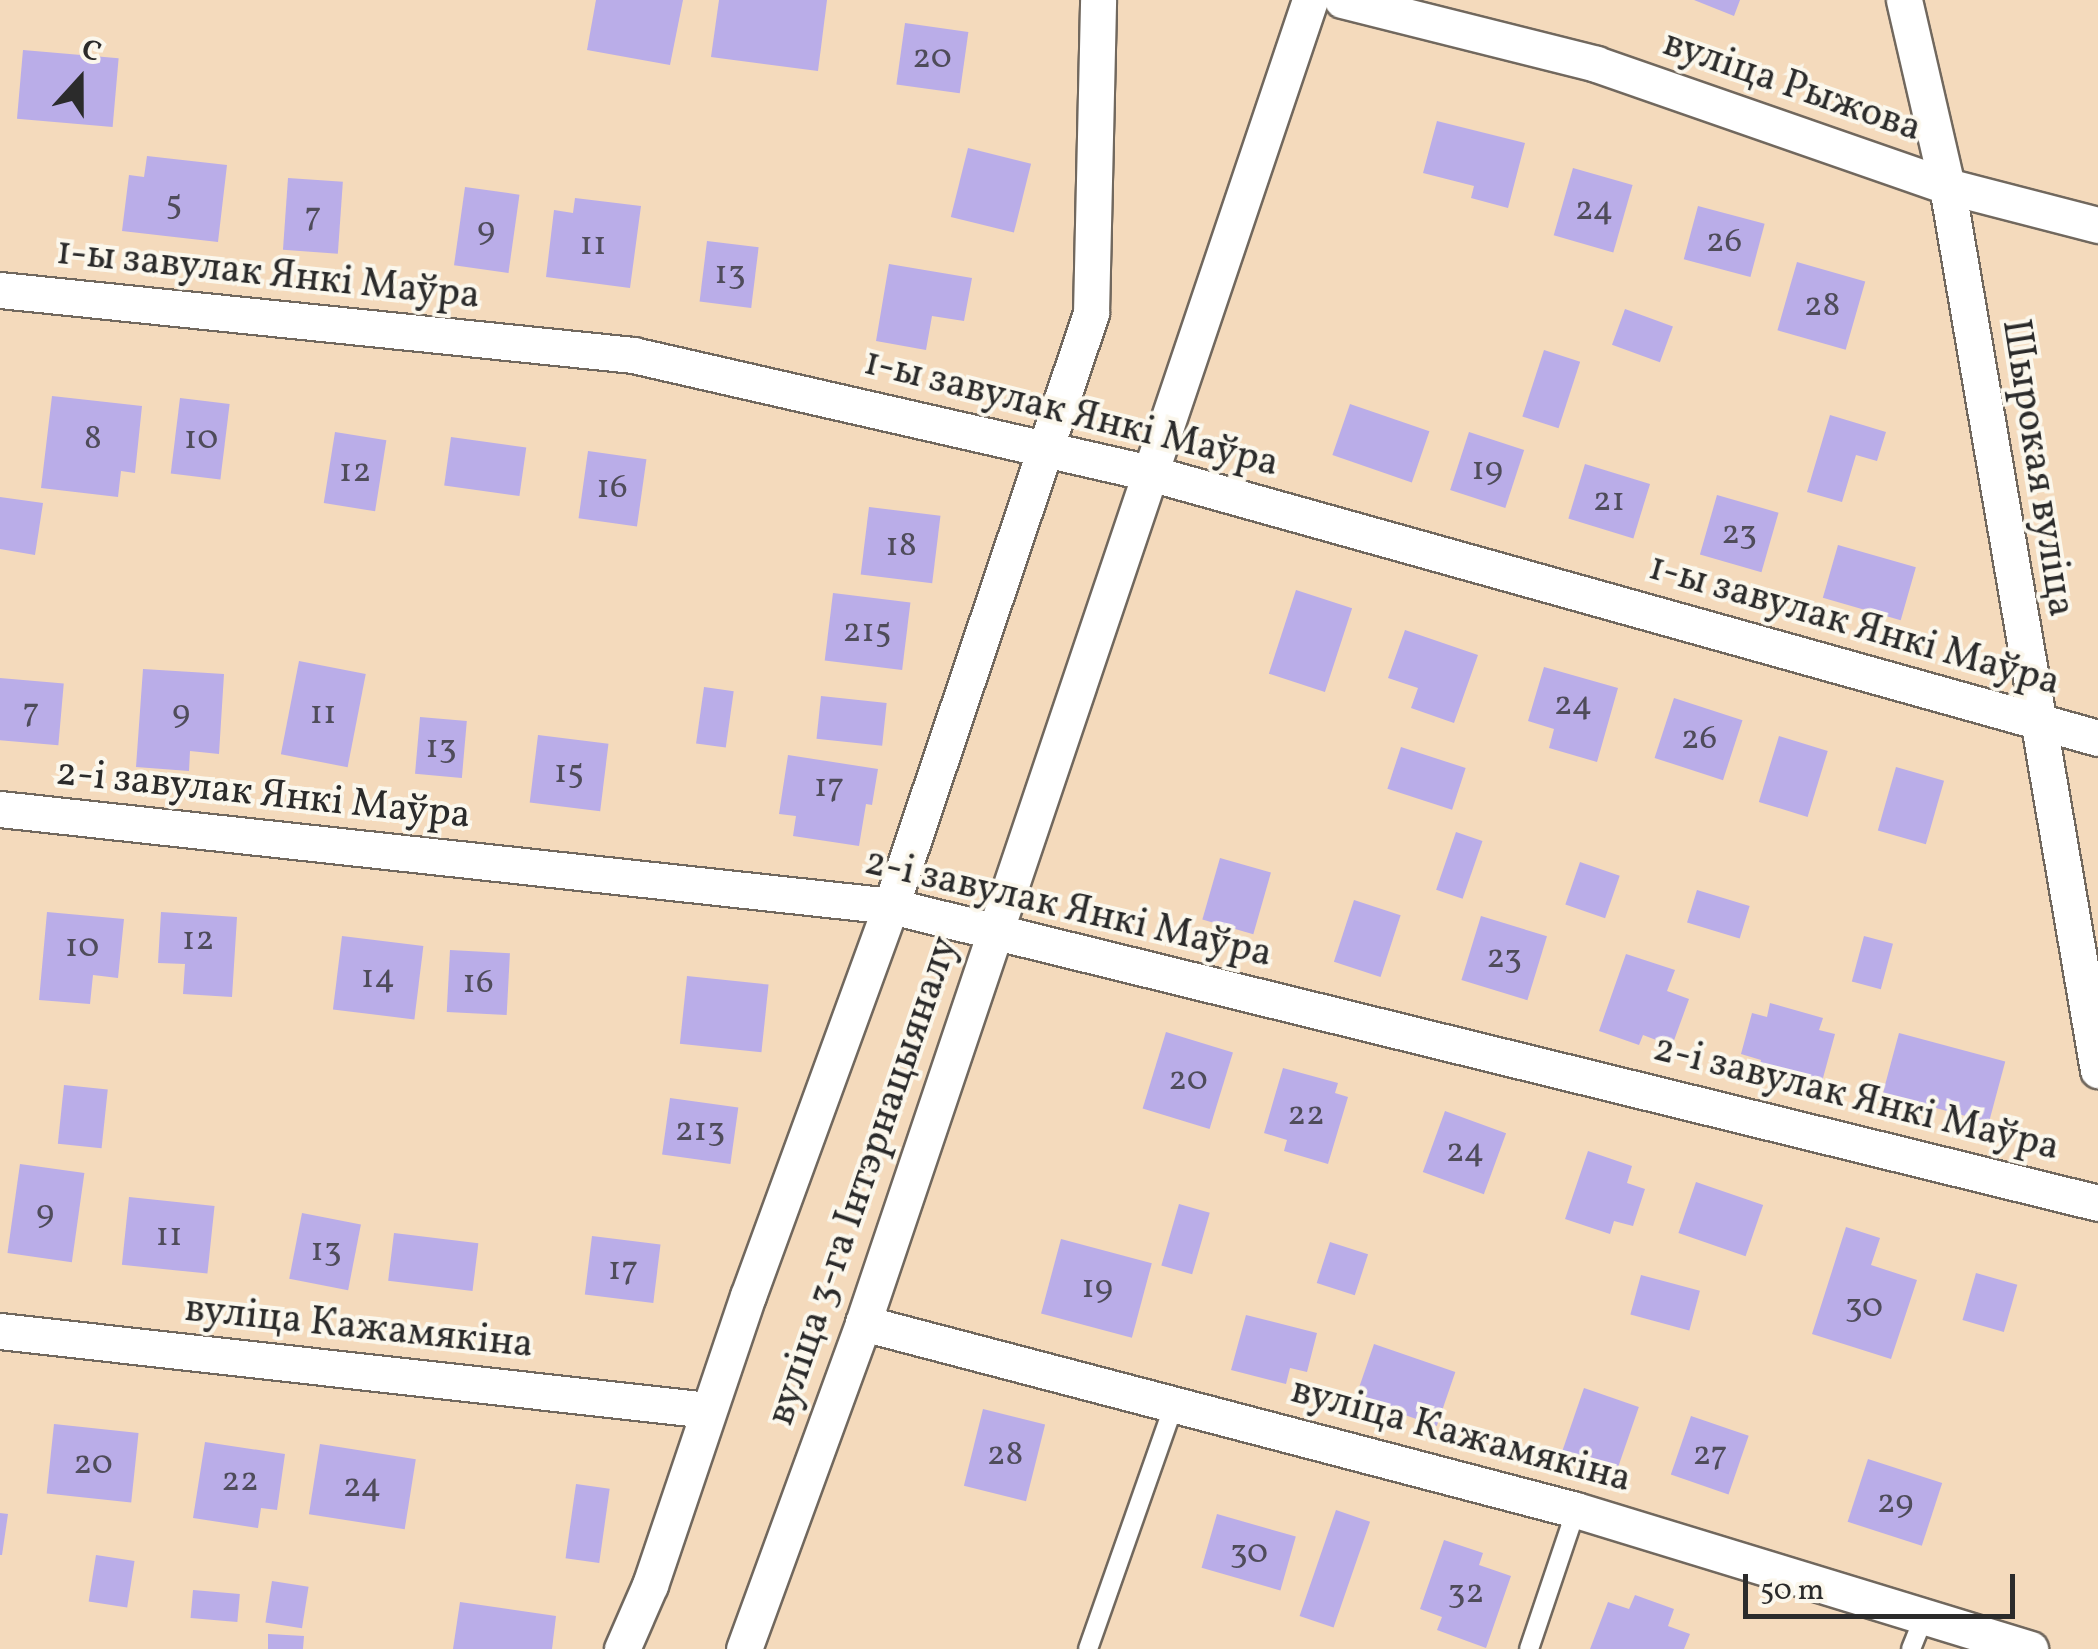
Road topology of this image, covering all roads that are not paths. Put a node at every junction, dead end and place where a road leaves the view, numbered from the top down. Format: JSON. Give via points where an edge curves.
{"nodes":[{"id":1,"x":1098,"y":0,"type":"edge"},
{"id":2,"x":1310,"y":0,"type":"edge"},
{"id":3,"x":1342,"y":0,"type":"edge"},
{"id":4,"x":1904,"y":0,"type":"edge"},
{"id":5,"x":1948,"y":186,"type":"junction"},
{"id":6,"x":2098,"y":225,"type":"edge"},
{"id":7,"x":0,"y":290,"type":"edge"},
{"id":8,"x":1045,"y":448,"type":"junction"},
{"id":9,"x":1150,"y":473,"type":"junction"},
{"id":10,"x":2036,"y":722,"type":"junction"},
{"id":11,"x":2098,"y":738,"type":"edge"},
{"id":12,"x":0,"y":809,"type":"edge"},
{"id":13,"x":892,"y":906,"type":"junction"},
{"id":14,"x":996,"y":930,"type":"junction"},
{"id":15,"x":2098,"y":1070,"type":"edge"},
{"id":16,"x":2098,"y":1202,"type":"edge"},
{"id":17,"x":863,"y":1323,"type":"junction"},
{"id":18,"x":0,"y":1331,"type":"edge"},
{"id":19,"x":1175,"y":1402,"type":"junction"},
{"id":20,"x":708,"y":1410,"type":"junction"},
{"id":21,"x":1576,"y":1510,"type":"junction"},
{"id":22,"x":1918,"y":1633,"type":"edge"},
{"id":23,"x":622,"y":1649,"type":"edge"},
{"id":24,"x":744,"y":1649,"type":"edge"},
{"id":25,"x":1088,"y":1649,"type":"edge"},
{"id":26,"x":1529,"y":1649,"type":"edge"},
{"id":27,"x":2030,"y":1649,"type":"edge"}],
"edges":[{"from":1,"to":8,"type":"street","via":[[1091,313]]},
{"from":2,"to":9,"type":"street","name":"вуліца 3-га Інтэрнацыяналу"},
{"from":3,"to":5,"type":"street","name":"вуліца Рыжова","via":[[1596,64]]},
{"from":4,"to":5,"type":"street","name":"Шырокая вуліца"},
{"from":5,"to":6,"type":"street","name":"вуліца Рыжова"},
{"from":5,"to":10,"type":"street","name":"Шырокая вуліца"},
{"from":7,"to":8,"type":"street","name":"1-ы завулак Янкі Маўра","via":[[633,355]]},
{"from":8,"to":9,"type":"street","name":"1-ы завулак Янкі Маўра"},
{"from":8,"to":13,"type":"street"},
{"from":9,"to":10,"type":"street","name":"1-ы завулак Янкі Маўра"},
{"from":9,"to":14,"type":"street","name":"вуліца 3-га Інтэрнацыяналу"},
{"from":10,"to":11,"type":"street","name":"1-ы завулак Янкі Маўра"},
{"from":10,"to":15,"type":"street","name":"Шырокая вуліца"},
{"from":12,"to":13,"type":"street","name":"2-і завулак Янкі Маўра"},
{"from":13,"to":14,"type":"street","name":"2-і завулак Янкі Маўра"},
{"from":13,"to":20,"type":"street"},
{"from":14,"to":16,"type":"street","name":"2-і завулак Янкі Маўра"},
{"from":14,"to":17,"type":"street","name":"вуліца 3-га Інтэрнацыяналу"},
{"from":17,"to":19,"type":"street","name":"вуліца Кажамякіна"},
{"from":17,"to":24,"type":"street","name":"вуліца 3-га Інтэрнацыяналу"},
{"from":18,"to":20,"type":"street","name":"вуліца Кажамякіна"},
{"from":19,"to":21,"type":"street","name":"вуліца Кажамякіна"},
{"from":19,"to":25,"type":"lane"},
{"from":20,"to":23,"type":"street"},
{"from":21,"to":22,"type":"street","name":"вуліца Кажамякіна"},
{"from":21,"to":26,"type":"lane"},
{"from":22,"to":27,"type":"street","name":"вуліца Кажамякіна"}]}
